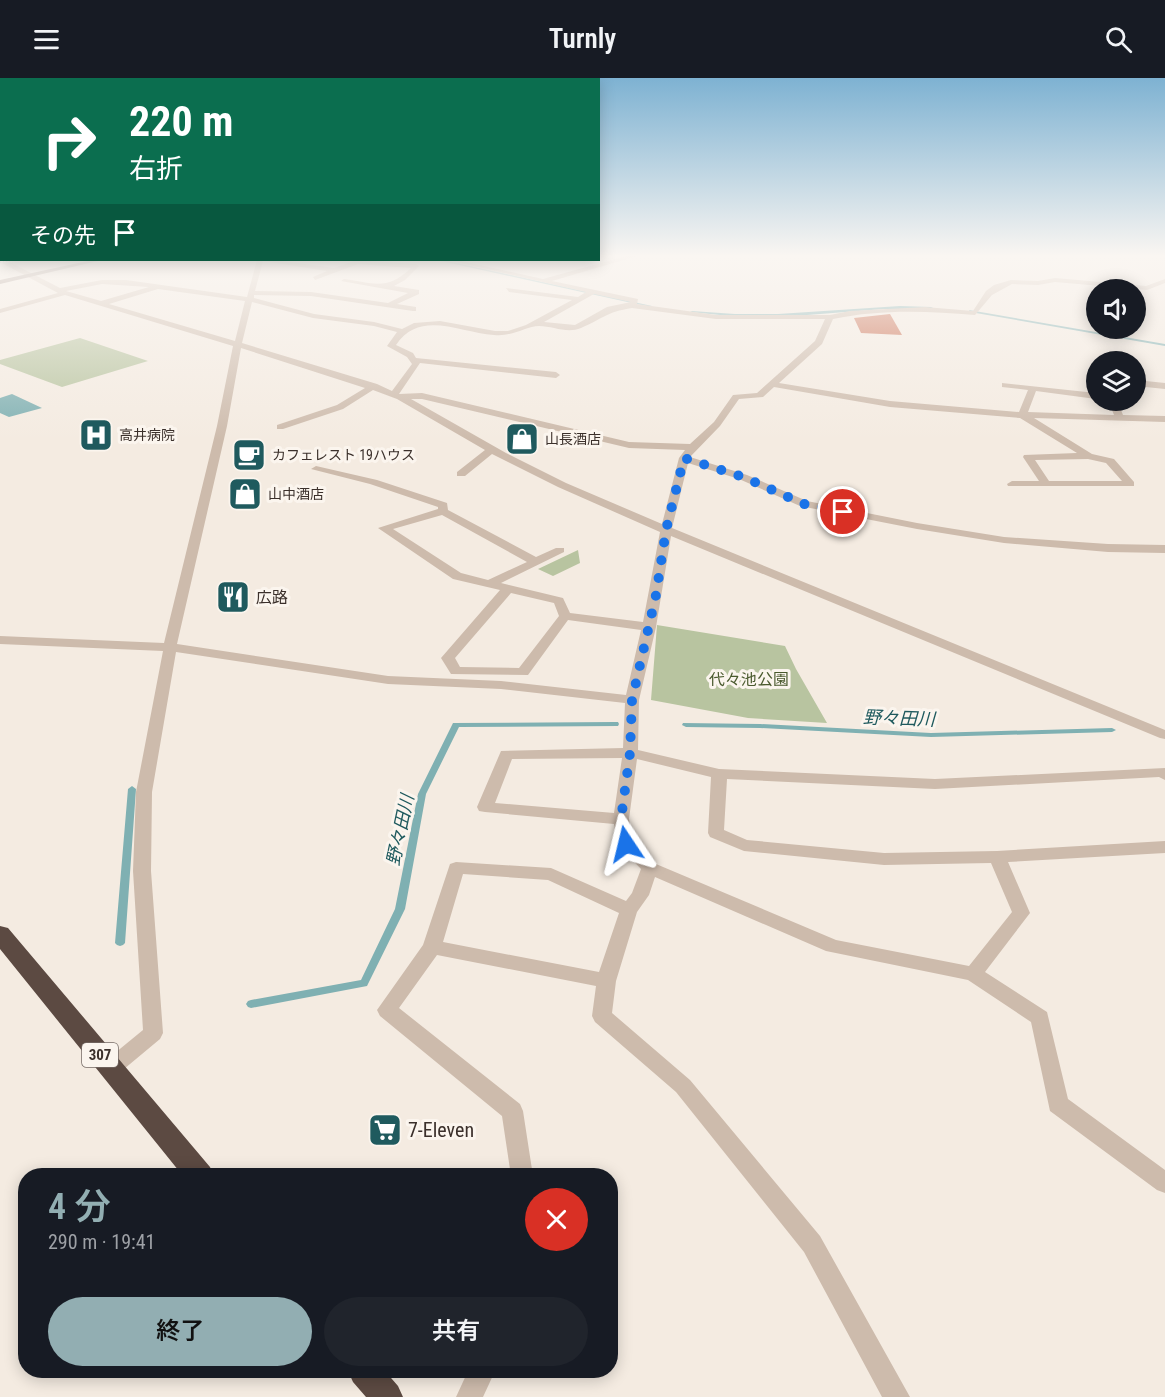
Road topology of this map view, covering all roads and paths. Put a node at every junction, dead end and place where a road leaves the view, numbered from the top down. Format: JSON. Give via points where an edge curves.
{"nodes":[{"id":1,"x":830,"y":317,"type":"edge"},
{"id":2,"x":148,"y":318,"type":"edge"},
{"id":3,"x":244,"y":318,"type":"edge"},
{"id":4,"x":325,"y":318,"type":"edge"},
{"id":5,"x":544,"y":318,"type":"edge"},
{"id":6,"x":594,"y":318,"type":"edge"},
{"id":7,"x":534,"y":323,"type":"junction"},
{"id":8,"x":403,"y":331,"type":"junction"},
{"id":9,"x":238,"y":343,"type":"junction"},
{"id":10,"x":414,"y":360,"type":"junction"},
{"id":11,"x":556,"y":375,"type":"dead end"},
{"id":12,"x":771,"y":384,"type":"junction"},
{"id":13,"x":1146,"y":384,"type":"edge"},
{"id":14,"x":1005,"y":385,"type":"dead end"},
{"id":15,"x":374,"y":386,"type":"junction"},
{"id":16,"x":1165,"y":386,"type":"edge"},
{"id":17,"x":1033,"y":389,"type":"junction"},
{"id":18,"x":1086,"y":395,"type":"edge"},
{"id":19,"x":397,"y":396,"type":"junction"},
{"id":20,"x":1117,"y":411,"type":"edge"},
{"id":21,"x":1022,"y":415,"type":"junction"},
{"id":22,"x":1119,"y":416,"type":"junction"},
{"id":23,"x":1165,"y":420,"type":"edge"},
{"id":24,"x":280,"y":427,"type":"dead end"},
{"id":25,"x":692,"y":447,"type":"junction"},
{"id":26,"x":492,"y":449,"type":"junction"},
{"id":27,"x":1089,"y":456,"type":"junction"},
{"id":28,"x":684,"y":458,"type":"junction"},
{"id":29,"x":316,"y":469,"type":"dead end"},
{"id":30,"x":461,"y":474,"type":"dead end"},
{"id":31,"x":1012,"y":484,"type":"dead end"},
{"id":32,"x":1046,"y":484,"type":"junction"},
{"id":33,"x":443,"y":511,"type":"junction"},
{"id":34,"x":666,"y":530,"type":"junction"},
{"id":35,"x":1165,"y":549,"type":"edge"},
{"id":36,"x":561,"y":550,"type":"dead end"},
{"id":37,"x":536,"y":562,"type":"junction"},
{"id":38,"x":491,"y":583,"type":"junction"},
{"id":39,"x":509,"y":588,"type":"junction"},
{"id":40,"x":565,"y":616,"type":"junction"},
{"id":41,"x":649,"y":627,"type":"junction"},
{"id":42,"x":0,"y":640,"type":"edge"},
{"id":43,"x":170,"y":647,"type":"junction"},
{"id":44,"x":632,"y":700,"type":"junction"},
{"id":45,"x":1165,"y":735,"type":"edge"},
{"id":46,"x":630,"y":753,"type":"junction"},
{"id":47,"x":1164,"y":773,"type":"edge"},
{"id":48,"x":719,"y":774,"type":"junction"},
{"id":49,"x":621,"y":819,"type":"junction"},
{"id":50,"x":1165,"y":847,"type":"edge"},
{"id":51,"x":997,"y":857,"type":"junction"},
{"id":52,"x":650,"y":868,"type":"junction"},
{"id":53,"x":629,"y":910,"type":"junction"},
{"id":54,"x":0,"y":934,"type":"edge"},
{"id":55,"x":432,"y":947,"type":"junction"},
{"id":56,"x":973,"y":974,"type":"junction"},
{"id":57,"x":606,"y":981,"type":"junction"},
{"id":58,"x":111,"y":1068,"type":"junction"},
{"id":59,"x":193,"y":1168,"type":"edge"},
{"id":60,"x":521,"y":1168,"type":"edge"},
{"id":61,"x":1165,"y":1183,"type":"edge"},
{"id":62,"x":370,"y":1378,"type":"edge"},
{"id":63,"x":478,"y":1378,"type":"edge"},
{"id":64,"x":387,"y":1397,"type":"edge"},
{"id":65,"x":469,"y":1397,"type":"edge"},
{"id":66,"x":897,"y":1397,"type":"edge"}],
"edges":[{"from":1,"to":12,"type":"street","via":[[819,342]]},
{"from":2,"to":9,"type":"street"},
{"from":3,"to":9,"type":"street"},
{"from":4,"to":8,"type":"street"},
{"from":5,"to":7,"type":"street"},
{"from":6,"to":7,"type":"street","via":[[567,328]]},
{"from":7,"to":8,"type":"street","via":[[506,333],[430,323]]},
{"from":8,"to":10,"type":"street","via":[[391,346]]},
{"from":9,"to":15,"type":"street"},
{"from":9,"to":43,"type":"street"},
{"from":10,"to":11,"type":"street"},
{"from":10,"to":19,"type":"street","via":[[416,364]]},
{"from":12,"to":21,"type":"street","via":[[890,404]]},
{"from":12,"to":25,"type":"street","via":[[760,395],[736,397],[717,424]]},
{"from":13,"to":16,"type":"street"},
{"from":14,"to":17,"type":"street"},
{"from":15,"to":19,"type":"street"},
{"from":15,"to":24,"type":"street","via":[[340,407]]},
{"from":17,"to":18,"type":"street"},
{"from":17,"to":21,"type":"street"},
{"from":19,"to":25,"type":"street","via":[[422,396],[629,445]]},
{"from":19,"to":26,"type":"street"},
{"from":20,"to":22,"type":"street"},
{"from":21,"to":22,"type":"street"},
{"from":21,"to":27,"type":"street"},
{"from":22,"to":23,"type":"street"},
{"from":25,"to":28,"type":"street"},
{"from":26,"to":30,"type":"street"},
{"from":26,"to":34,"type":"street","via":[[562,485]]},
{"from":27,"to":32,"type":"street","via":[[1028,457]]},
{"from":27,"to":32,"type":"street","via":[[1110,461],[1130,484]]},
{"from":28,"to":34,"type":"street"},
{"from":28,"to":35,"type":"street","via":[[743,477],[804,504],[917,526],[1004,540]]},
{"from":29,"to":33,"type":"street","via":[[433,501],[443,505]]},
{"from":31,"to":32,"type":"street"},
{"from":33,"to":37,"type":"street"},
{"from":33,"to":38,"type":"street","via":[[384,528],[458,576]]},
{"from":34,"to":41,"type":"street"},
{"from":34,"to":45,"type":"street"},
{"from":36,"to":37,"type":"street"},
{"from":37,"to":38,"type":"street"},
{"from":38,"to":39,"type":"street"},
{"from":39,"to":40,"type":"street","via":[[559,601]]},
{"from":39,"to":40,"type":"street","via":[[448,658],[456,670],[523,672]]},
{"from":40,"to":41,"type":"street"},
{"from":41,"to":44,"type":"street"},
{"from":42,"to":43,"type":"street"},
{"from":43,"to":44,"type":"street","via":[[388,680],[501,685]]},
{"from":43,"to":58,"type":"street","via":[[144,792],[142,872],[153,1033]]},
{"from":44,"to":46,"type":"street"},
{"from":46,"to":48,"type":"street"},
{"from":46,"to":49,"type":"street"},
{"from":46,"to":49,"type":"street","via":[[506,754],[485,807]]},
{"from":47,"to":48,"type":"street","via":[[935,784]]},
{"from":48,"to":51,"type":"street","via":[[716,833],[744,845],[884,859]]},
{"from":49,"to":52,"type":"street","via":[[626,844]]},
{"from":50,"to":51,"type":"street"},
{"from":51,"to":56,"type":"street","via":[[1021,913]]},
{"from":52,"to":53,"type":"street","via":[[640,895]]},
{"from":52,"to":56,"type":"street","via":[[833,946]]},
{"from":53,"to":55,"type":"street","via":[[551,874],[456,868]]},
{"from":53,"to":57,"type":"street"},
{"from":54,"to":58,"type":"highway","number":"307"},
{"from":55,"to":57,"type":"street"},
{"from":55,"to":60,"type":"street","via":[[387,1011],[512,1111]]},
{"from":56,"to":61,"type":"street","via":[[1040,1018],[1058,1104]]},
{"from":57,"to":66,"type":"street","via":[[602,1016],[683,1086],[812,1244]]},
{"from":58,"to":59,"type":"highway","number":"307"},
{"from":62,"to":64,"type":"highway"},
{"from":63,"to":65,"type":"street"}]}
